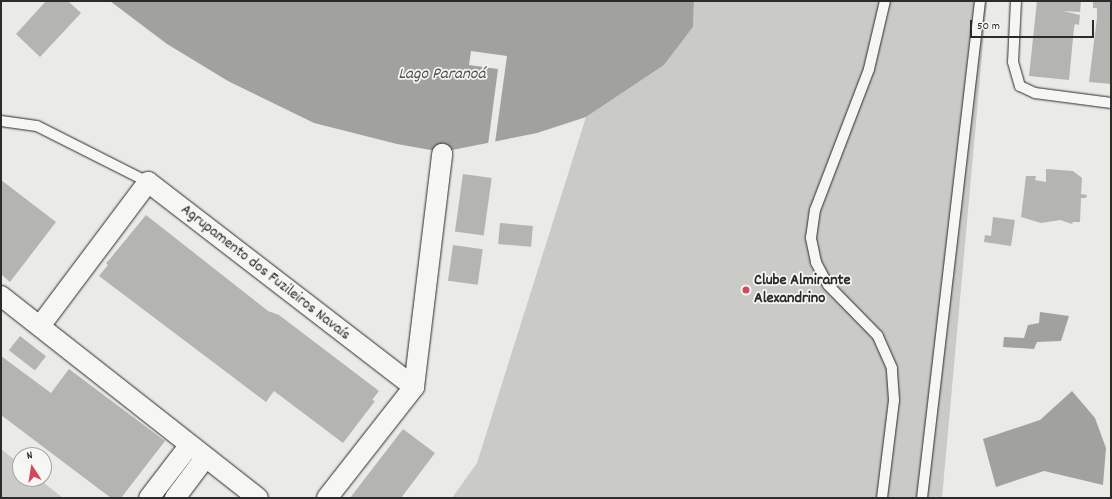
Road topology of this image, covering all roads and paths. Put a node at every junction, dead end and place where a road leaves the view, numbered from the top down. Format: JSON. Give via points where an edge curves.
{"nodes":[{"id":1,"x":885,"y":1,"type":"edge"},
{"id":2,"x":980,"y":1,"type":"edge"},
{"id":3,"x":1016,"y":1,"type":"edge"},
{"id":4,"x":1111,"y":103,"type":"edge"},
{"id":5,"x":1,"y":121,"type":"edge"},
{"id":6,"x":442,"y":154,"type":"dead end"},
{"id":7,"x":148,"y":182,"type":"junction"},
{"id":8,"x":1,"y":296,"type":"edge"},
{"id":9,"x":40,"y":326,"type":"junction"},
{"id":10,"x":414,"y":387,"type":"junction"},
{"id":11,"x":189,"y":446,"type":"junction"},
{"id":12,"x":205,"y":458,"type":"junction"},
{"id":13,"x":149,"y":498,"type":"edge"},
{"id":14,"x":175,"y":498,"type":"edge"},
{"id":15,"x":258,"y":498,"type":"edge"},
{"id":16,"x":327,"y":498,"type":"edge"},
{"id":17,"x":882,"y":498,"type":"edge"},
{"id":18,"x":922,"y":498,"type":"edge"}],
"edges":[{"from":1,"to":17,"type":"lane","via":[[869,69],[815,210],[811,238],[816,262],[828,285],[878,336],[892,368],[894,400]]},
{"from":2,"to":18,"type":"lane"},
{"from":3,"to":4,"type":"lane","via":[[1013,62],[1020,86],[1035,93]]},
{"from":5,"to":7,"type":"lane","via":[[37,126]]},
{"from":6,"to":10,"type":"street"},
{"from":7,"to":9,"type":"street"},
{"from":7,"to":10,"type":"street","name":"Agrupamento dos Fuzileiros Navaís"},
{"from":8,"to":9,"type":"street"},
{"from":9,"to":11,"type":"street"},
{"from":10,"to":16,"type":"street"},
{"from":11,"to":12,"type":"street"},
{"from":11,"to":13,"type":"street"},
{"from":12,"to":14,"type":"street"},
{"from":12,"to":15,"type":"street"}]}
